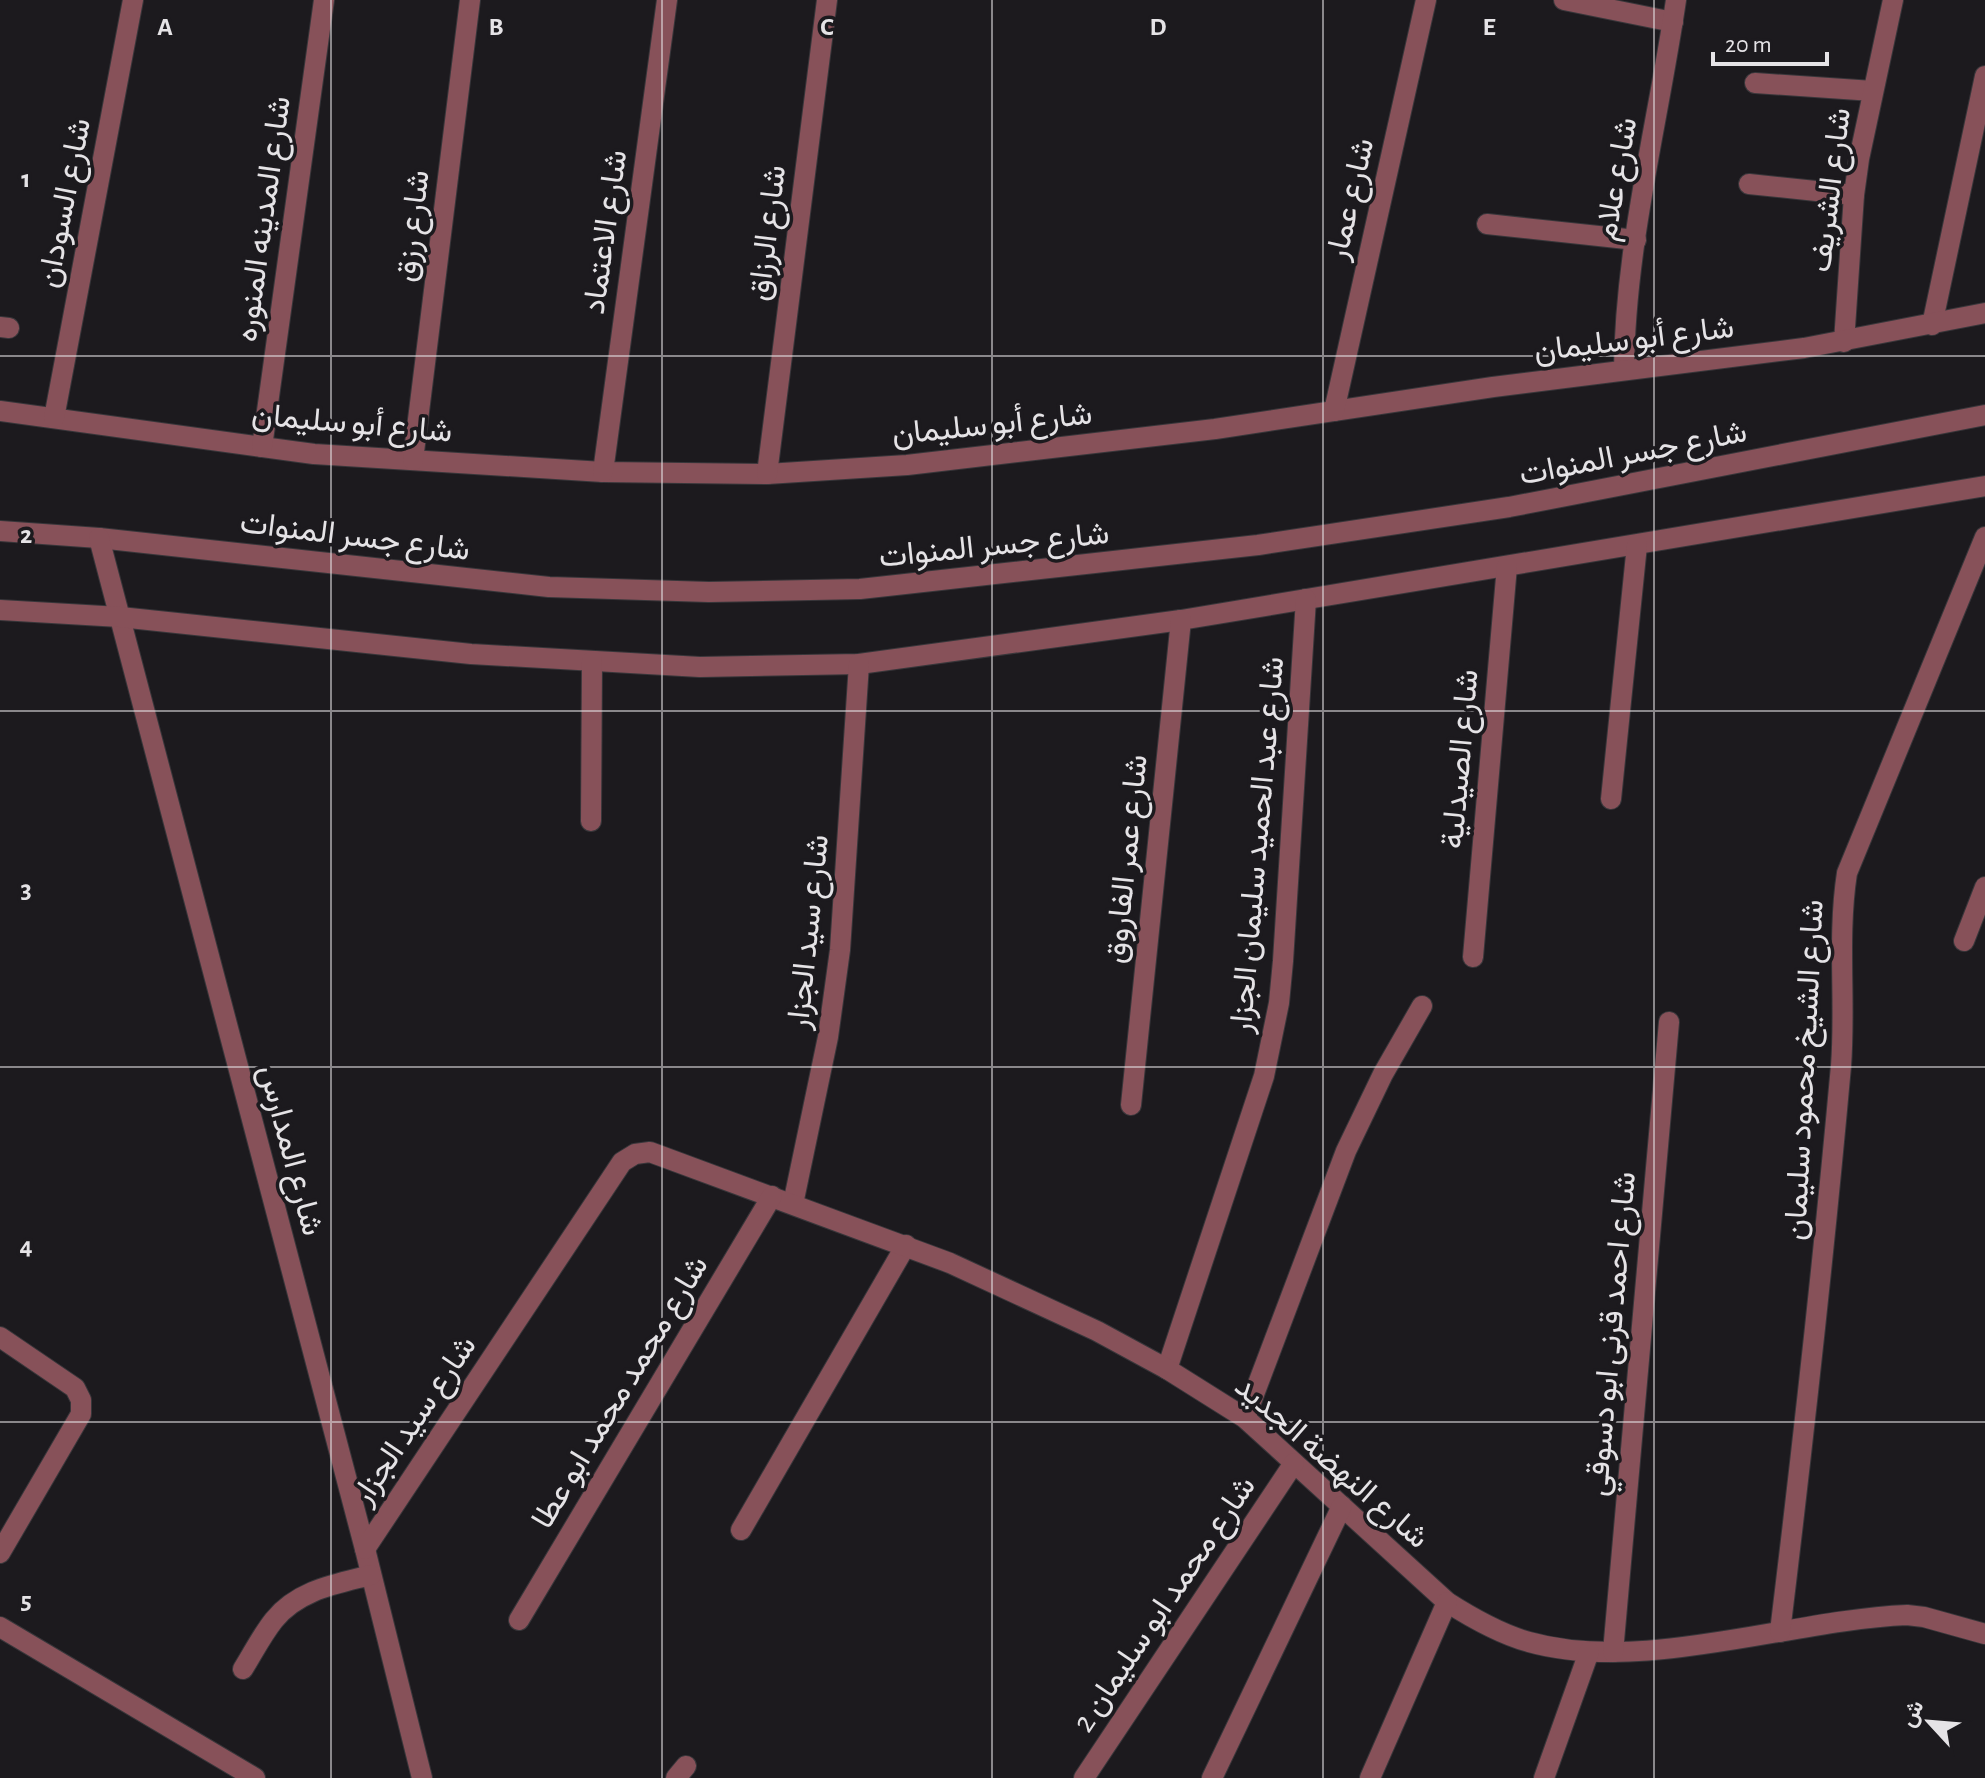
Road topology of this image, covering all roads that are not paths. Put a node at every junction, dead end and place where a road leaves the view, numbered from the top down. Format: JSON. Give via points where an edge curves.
{"nodes":[{"id":1,"x":133,"y":0,"type":"edge"},
{"id":2,"x":324,"y":0,"type":"edge"},
{"id":3,"x":470,"y":0,"type":"edge"},
{"id":4,"x":667,"y":0,"type":"edge"},
{"id":5,"x":827,"y":0,"type":"edge"},
{"id":6,"x":1426,"y":0,"type":"edge"},
{"id":7,"x":1564,"y":0,"type":"edge"},
{"id":8,"x":1676,"y":0,"type":"edge"},
{"id":9,"x":1893,"y":0,"type":"edge"},
{"id":10,"x":1673,"y":22,"type":"junction"},
{"id":11,"x":1985,"y":76,"type":"edge"},
{"id":12,"x":1755,"y":83,"type":"dead end"},
{"id":13,"x":1873,"y":91,"type":"junction"},
{"id":14,"x":1749,"y":184,"type":"dead end"},
{"id":15,"x":1854,"y":195,"type":"junction"},
{"id":16,"x":1487,"y":224,"type":"dead end"},
{"id":17,"x":1636,"y":240,"type":"junction"},
{"id":18,"x":1985,"y":313,"type":"edge"},
{"id":19,"x":1932,"y":325,"type":"junction"},
{"id":20,"x":1844,"y":342,"type":"junction"},
{"id":21,"x":1624,"y":370,"type":"junction"},
{"id":22,"x":0,"y":411,"type":"edge"},
{"id":23,"x":1334,"y":411,"type":"junction"},
{"id":24,"x":1985,"y":415,"type":"edge"},
{"id":25,"x":54,"y":418,"type":"junction"},
{"id":26,"x":262,"y":447,"type":"junction"},
{"id":27,"x":413,"y":460,"type":"junction"},
{"id":28,"x":603,"y":472,"type":"junction"},
{"id":29,"x":767,"y":474,"type":"junction"},
{"id":30,"x":1985,"y":486,"type":"edge"},
{"id":31,"x":0,"y":531,"type":"edge"},
{"id":32,"x":1985,"y":537,"type":"edge"},
{"id":33,"x":99,"y":538,"type":"junction"},
{"id":34,"x":1637,"y":545,"type":"junction"},
{"id":35,"x":1507,"y":566,"type":"junction"},
{"id":36,"x":1306,"y":599,"type":"junction"},
{"id":37,"x":0,"y":610,"type":"edge"},
{"id":38,"x":120,"y":617,"type":"junction"},
{"id":39,"x":1181,"y":620,"type":"junction"},
{"id":40,"x":592,"y":661,"type":"junction"},
{"id":41,"x":859,"y":664,"type":"junction"},
{"id":42,"x":1611,"y":799,"type":"dead end"},
{"id":43,"x":591,"y":821,"type":"dead end"},
{"id":44,"x":1985,"y":887,"type":"edge"},
{"id":45,"x":1964,"y":941,"type":"dead end"},
{"id":46,"x":1473,"y":957,"type":"dead end"},
{"id":47,"x":1422,"y":1006,"type":"dead end"},
{"id":48,"x":1669,"y":1022,"type":"dead end"},
{"id":49,"x":1131,"y":1105,"type":"dead end"},
{"id":50,"x":664,"y":1156,"type":"joint"},
{"id":51,"x":772,"y":1196,"type":"junction"},
{"id":52,"x":793,"y":1204,"type":"junction"},
{"id":53,"x":906,"y":1245,"type":"junction"},
{"id":54,"x":0,"y":1337,"type":"edge"},
{"id":55,"x":1167,"y":1369,"type":"junction"},
{"id":56,"x":1245,"y":1418,"type":"junction"},
{"id":57,"x":1294,"y":1463,"type":"junction"},
{"id":58,"x":1342,"y":1506,"type":"junction"},
{"id":59,"x":741,"y":1530,"type":"dead end"},
{"id":60,"x":365,"y":1549,"type":"junction"},
{"id":61,"x":0,"y":1553,"type":"edge"},
{"id":62,"x":371,"y":1575,"type":"junction"},
{"id":63,"x":1447,"y":1602,"type":"junction"},
{"id":64,"x":519,"y":1620,"type":"dead end"},
{"id":65,"x":0,"y":1627,"type":"edge"},
{"id":66,"x":1780,"y":1632,"type":"junction"},
{"id":67,"x":1985,"y":1634,"type":"edge"},
{"id":68,"x":1589,"y":1652,"type":"junction"},
{"id":69,"x":1613,"y":1652,"type":"junction"},
{"id":70,"x":243,"y":1669,"type":"dead end"},
{"id":71,"x":255,"y":1778,"type":"edge"},
{"id":72,"x":422,"y":1778,"type":"edge"},
{"id":73,"x":1084,"y":1778,"type":"edge"},
{"id":74,"x":1212,"y":1778,"type":"edge"},
{"id":75,"x":1370,"y":1778,"type":"edge"},
{"id":76,"x":1544,"y":1778,"type":"edge"}],
"edges":[{"from":1,"to":25,"type":"street","name":"شارع السودان"},
{"from":2,"to":26,"type":"street","name":"شارع المدينه المنوره"},
{"from":3,"to":27,"type":"street","name":"شارع رزق"},
{"from":4,"to":28,"type":"street","name":"شارع الاعتماد"},
{"from":5,"to":29,"type":"street","name":"شارع الرزاق"},
{"from":6,"to":23,"type":"street","name":"شارع عمار"},
{"from":7,"to":10,"type":"street"},
{"from":8,"to":10,"type":"street","name":"شارع علام"},
{"from":9,"to":13,"type":"street","name":"شارع الشريف"},
{"from":10,"to":17,"type":"street","name":"شارع علام"},
{"from":11,"to":19,"type":"street"},
{"from":12,"to":13,"type":"street"},
{"from":13,"to":15,"type":"street","name":"شارع الشريف"},
{"from":14,"to":15,"type":"street"},
{"from":15,"to":20,"type":"street","name":"شارع الشريف"},
{"from":16,"to":17,"type":"street"},
{"from":17,"to":21,"type":"street","name":"شارع علام"},
{"from":18,"to":19,"type":"street","name":"شارع أبو سليمان"},
{"from":19,"to":20,"type":"street","name":"شارع أبو سليمان"},
{"from":20,"to":21,"type":"street","name":"شارع أبو سليمان"},
{"from":21,"to":23,"type":"street","name":"شارع أبو سليمان"},
{"from":22,"to":25,"type":"street","name":"شارع أبو سليمان"},
{"from":23,"to":29,"type":"street","name":"شارع أبو سليمان","via":[[907,465]]},
{"from":24,"to":33,"type":"street","name":"شارع جسر المنوات","via":[[1509,507],[1258,545],[860,589],[549,587]]},
{"from":25,"to":26,"type":"street","name":"شارع أبو سليمان"},
{"from":26,"to":27,"type":"street","name":"شارع أبو سليمان"},
{"from":27,"to":28,"type":"street","name":"شارع أبو سليمان"},
{"from":28,"to":29,"type":"street","name":"شارع أبو سليمان"},
{"from":30,"to":34,"type":"street"},
{"from":31,"to":33,"type":"street","name":"شارع جسر المنوات"},
{"from":32,"to":66,"type":"street","name":"شارع الشيخ محمود سليمان","via":[[1847,873],[1842,908],[1842,1052]]},
{"from":33,"to":38,"type":"street","name":"شارع المدارس"},
{"from":34,"to":35,"type":"street"},
{"from":34,"to":42,"type":"street"},
{"from":35,"to":36,"type":"street"},
{"from":35,"to":46,"type":"street","name":"شارع الصيدلية"},
{"from":36,"to":39,"type":"street"},
{"from":36,"to":55,"type":"street","name":"شارع عبد الحميد سليمان الجزار","via":[[1283,961],[1273,1040]]},
{"from":37,"to":38,"type":"street"},
{"from":38,"to":40,"type":"street","via":[[471,654]]},
{"from":38,"to":60,"type":"street","name":"شارع المدارس"},
{"from":39,"to":41,"type":"street"},
{"from":39,"to":49,"type":"street","name":"شارع عمر الفاروق"},
{"from":40,"to":41,"type":"street","via":[[700,667]]},
{"from":40,"to":43,"type":"street"},
{"from":41,"to":52,"type":"street","name":"شارع سيد الجزار","via":[[840,950],[828,1037]]},
{"from":44,"to":45,"type":"street"},
{"from":47,"to":56,"type":"street","via":[[1346,1151]]},
{"from":48,"to":69,"type":"street","name":"شارع احمد قرنى ابو دسوقي"},
{"from":50,"to":51,"type":"street","name":"شارع النهضة الجديد"},
{"from":50,"to":60,"type":"street","name":"شارع سيد الجزار","via":[[635,1154],[622,1162]]},
{"from":51,"to":52,"type":"street","name":"شارع النهضة الجديد"},
{"from":51,"to":64,"type":"street","name":"شارع محمد محمد ابو عطا"},
{"from":52,"to":53,"type":"street","name":"شارع النهضة الجديد"},
{"from":53,"to":55,"type":"street","name":"شارع النهضة الجديد","via":[[1024,1296]]},
{"from":53,"to":59,"type":"street"},
{"from":54,"to":61,"type":"street","via":[[75,1388],[81,1414]]},
{"from":55,"to":56,"type":"street","name":"شارع النهضة الجديد"},
{"from":56,"to":57,"type":"street","name":"شارع النهضة الجديد"},
{"from":57,"to":58,"type":"street","name":"شارع النهضة الجديد"},
{"from":57,"to":73,"type":"street","name":"شارع محمد ابو سليمان 2"},
{"from":58,"to":63,"type":"street","name":"شارع النهضة الجديد"},
{"from":58,"to":74,"type":"street"},
{"from":60,"to":62,"type":"street","name":"شارع المدارس"},
{"from":62,"to":70,"type":"street","via":[[317,1590],[286,1608]]},
{"from":62,"to":72,"type":"street","name":"شارع المدارس"},
{"from":63,"to":68,"type":"street","name":"شارع النهضة الجديد","via":[[1474,1620],[1528,1642]]},
{"from":63,"to":75,"type":"street"},
{"from":65,"to":71,"type":"street"},
{"from":66,"to":67,"type":"street","name":"شارع النهضة الجديد","via":[[1907,1615]]},
{"from":66,"to":69,"type":"street","name":"شارع النهضة الجديد"},
{"from":68,"to":69,"type":"street","name":"شارع النهضة الجديد"},
{"from":68,"to":76,"type":"street"}]}
